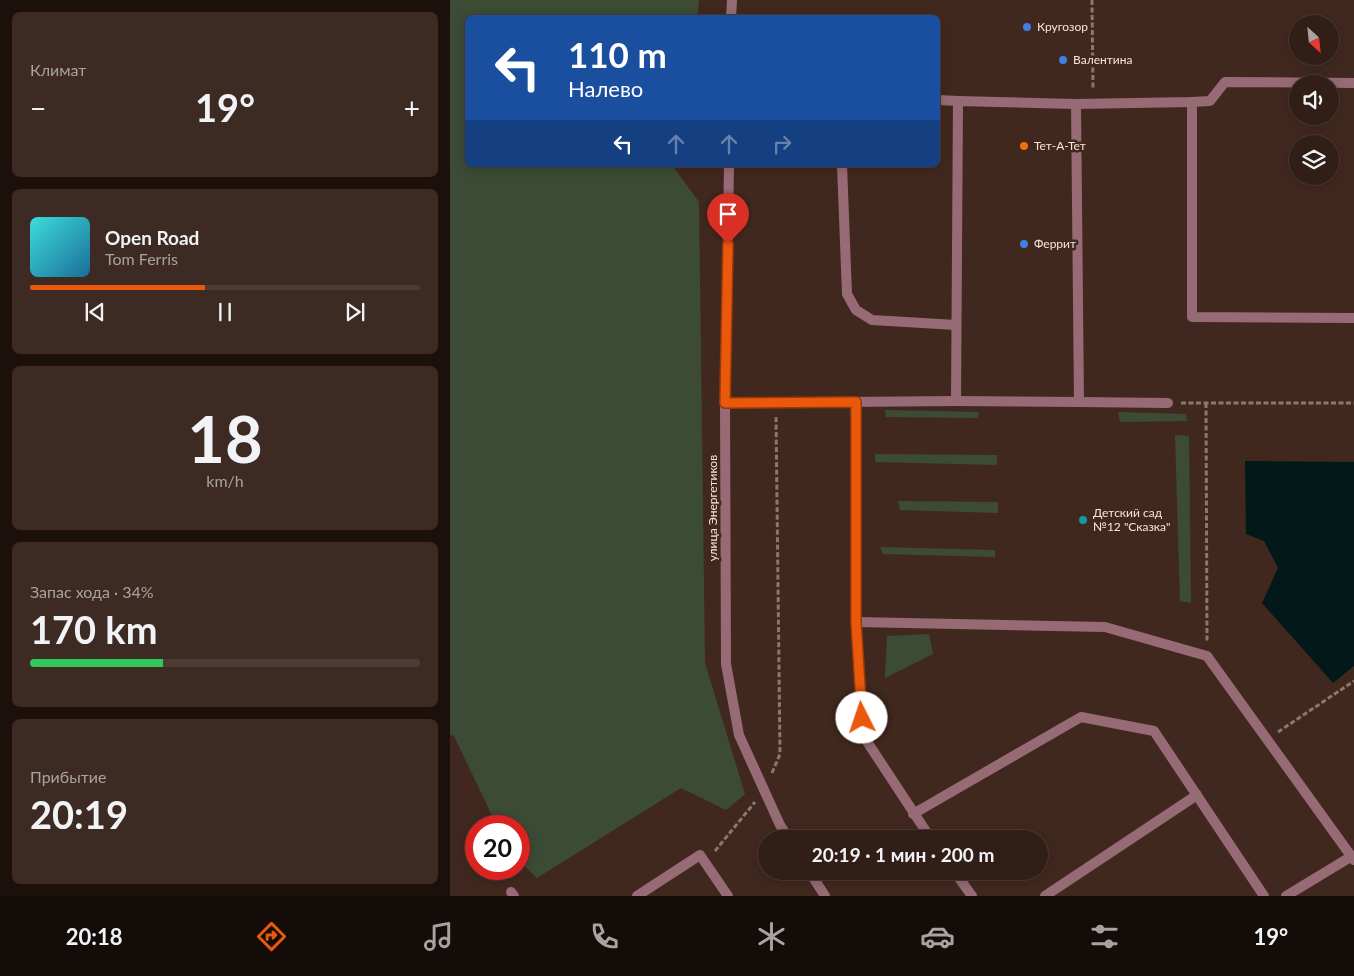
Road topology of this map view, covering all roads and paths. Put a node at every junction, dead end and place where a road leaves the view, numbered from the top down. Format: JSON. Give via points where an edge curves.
{"nodes":[{"id":1,"x":732,"y":0,"type":"edge"},
{"id":2,"x":1092,"y":0,"type":"edge"},
{"id":3,"x":731,"y":15,"type":"edge"},
{"id":4,"x":1354,"y":82,"type":"edge"},
{"id":5,"x":940,"y":100,"type":"edge"},
{"id":6,"x":958,"y":101,"type":"junction"},
{"id":7,"x":1192,"y":102,"type":"junction"},
{"id":8,"x":1093,"y":103,"type":"junction"},
{"id":9,"x":1076,"y":104,"type":"junction"},
{"id":10,"x":729,"y":167,"type":"edge"},
{"id":11,"x":842,"y":167,"type":"edge"},
{"id":12,"x":1354,"y":318,"type":"edge"},
{"id":13,"x":956,"y":325,"type":"junction"},
{"id":14,"x":956,"y":401,"type":"junction"},
{"id":15,"x":856,"y":402,"type":"junction"},
{"id":16,"x":1079,"y":402,"type":"junction"},
{"id":17,"x":725,"y":403,"type":"junction"},
{"id":18,"x":776,"y":403,"type":"junction"},
{"id":19,"x":1168,"y":403,"type":"joint"},
{"id":20,"x":1206,"y":403,"type":"junction"},
{"id":21,"x":1354,"y":403,"type":"edge"},
{"id":22,"x":856,"y":622,"type":"junction"},
{"id":23,"x":1206,"y":656,"type":"junction"},
{"id":24,"x":1354,"y":681,"type":"edge"},
{"id":25,"x":1267,"y":740,"type":"junction"},
{"id":26,"x":764,"y":790,"type":"junction"},
{"id":27,"x":1198,"y":795,"type":"junction"},
{"id":28,"x":913,"y":814,"type":"junction"},
{"id":29,"x":783,"y":830,"type":"edge"},
{"id":30,"x":925,"y":830,"type":"edge"},
{"id":31,"x":1353,"y":858,"type":"edge"},
{"id":32,"x":706,"y":862,"type":"junction"},
{"id":33,"x":815,"y":880,"type":"edge"},
{"id":34,"x":960,"y":880,"type":"edge"},
{"id":35,"x":637,"y":896,"type":"edge"},
{"id":36,"x":728,"y":896,"type":"edge"},
{"id":37,"x":825,"y":896,"type":"edge"},
{"id":38,"x":972,"y":896,"type":"edge"},
{"id":39,"x":1044,"y":896,"type":"edge"},
{"id":40,"x":1264,"y":896,"type":"edge"},
{"id":41,"x":1286,"y":896,"type":"edge"}],
"edges":[{"from":1,"to":3,"type":"street"},
{"from":2,"to":8,"type":"path"},
{"from":4,"to":7,"type":"street","via":[[1225,82],[1210,101]]},
{"from":5,"to":6,"type":"street"},
{"from":6,"to":9,"type":"street"},
{"from":6,"to":13,"type":"street"},
{"from":7,"to":8,"type":"street"},
{"from":7,"to":12,"type":"street","via":[[1192,317]]},
{"from":8,"to":9,"type":"street"},
{"from":9,"to":16,"type":"street"},
{"from":10,"to":17,"type":"street","name":"улица Энергетиков"},
{"from":11,"to":13,"type":"street","via":[[847,294],[856,310],[872,320]]},
{"from":13,"to":14,"type":"street"},
{"from":14,"to":15,"type":"street"},
{"from":14,"to":16,"type":"street"},
{"from":15,"to":18,"type":"street"},
{"from":15,"to":22,"type":"street"},
{"from":16,"to":19,"type":"street"},
{"from":17,"to":18,"type":"street"},
{"from":17,"to":26,"type":"street","name":"улица Энергетиков","via":[[726,664],[739,735]]},
{"from":18,"to":26,"type":"path","via":[[780,754]]},
{"from":19,"to":20,"type":"path"},
{"from":20,"to":21,"type":"path"},
{"from":20,"to":23,"type":"path"},
{"from":22,"to":23,"type":"street","via":[[1105,627]]},
{"from":22,"to":28,"type":"street","via":[[864,737]]},
{"from":23,"to":25,"type":"street"},
{"from":24,"to":25,"type":"path"},
{"from":25,"to":31,"type":"street"},
{"from":26,"to":29,"type":"street","name":"улица Энергетиков"},
{"from":26,"to":32,"type":"path"},
{"from":27,"to":28,"type":"street","via":[[1154,730],[1081,717]]},
{"from":27,"to":39,"type":"street"},
{"from":27,"to":40,"type":"street"},
{"from":28,"to":30,"type":"street"},
{"from":31,"to":41,"type":"street"},
{"from":32,"to":35,"type":"street","via":[[700,855]]},
{"from":32,"to":36,"type":"street"},
{"from":33,"to":37,"type":"street"},
{"from":34,"to":38,"type":"street"}]}
